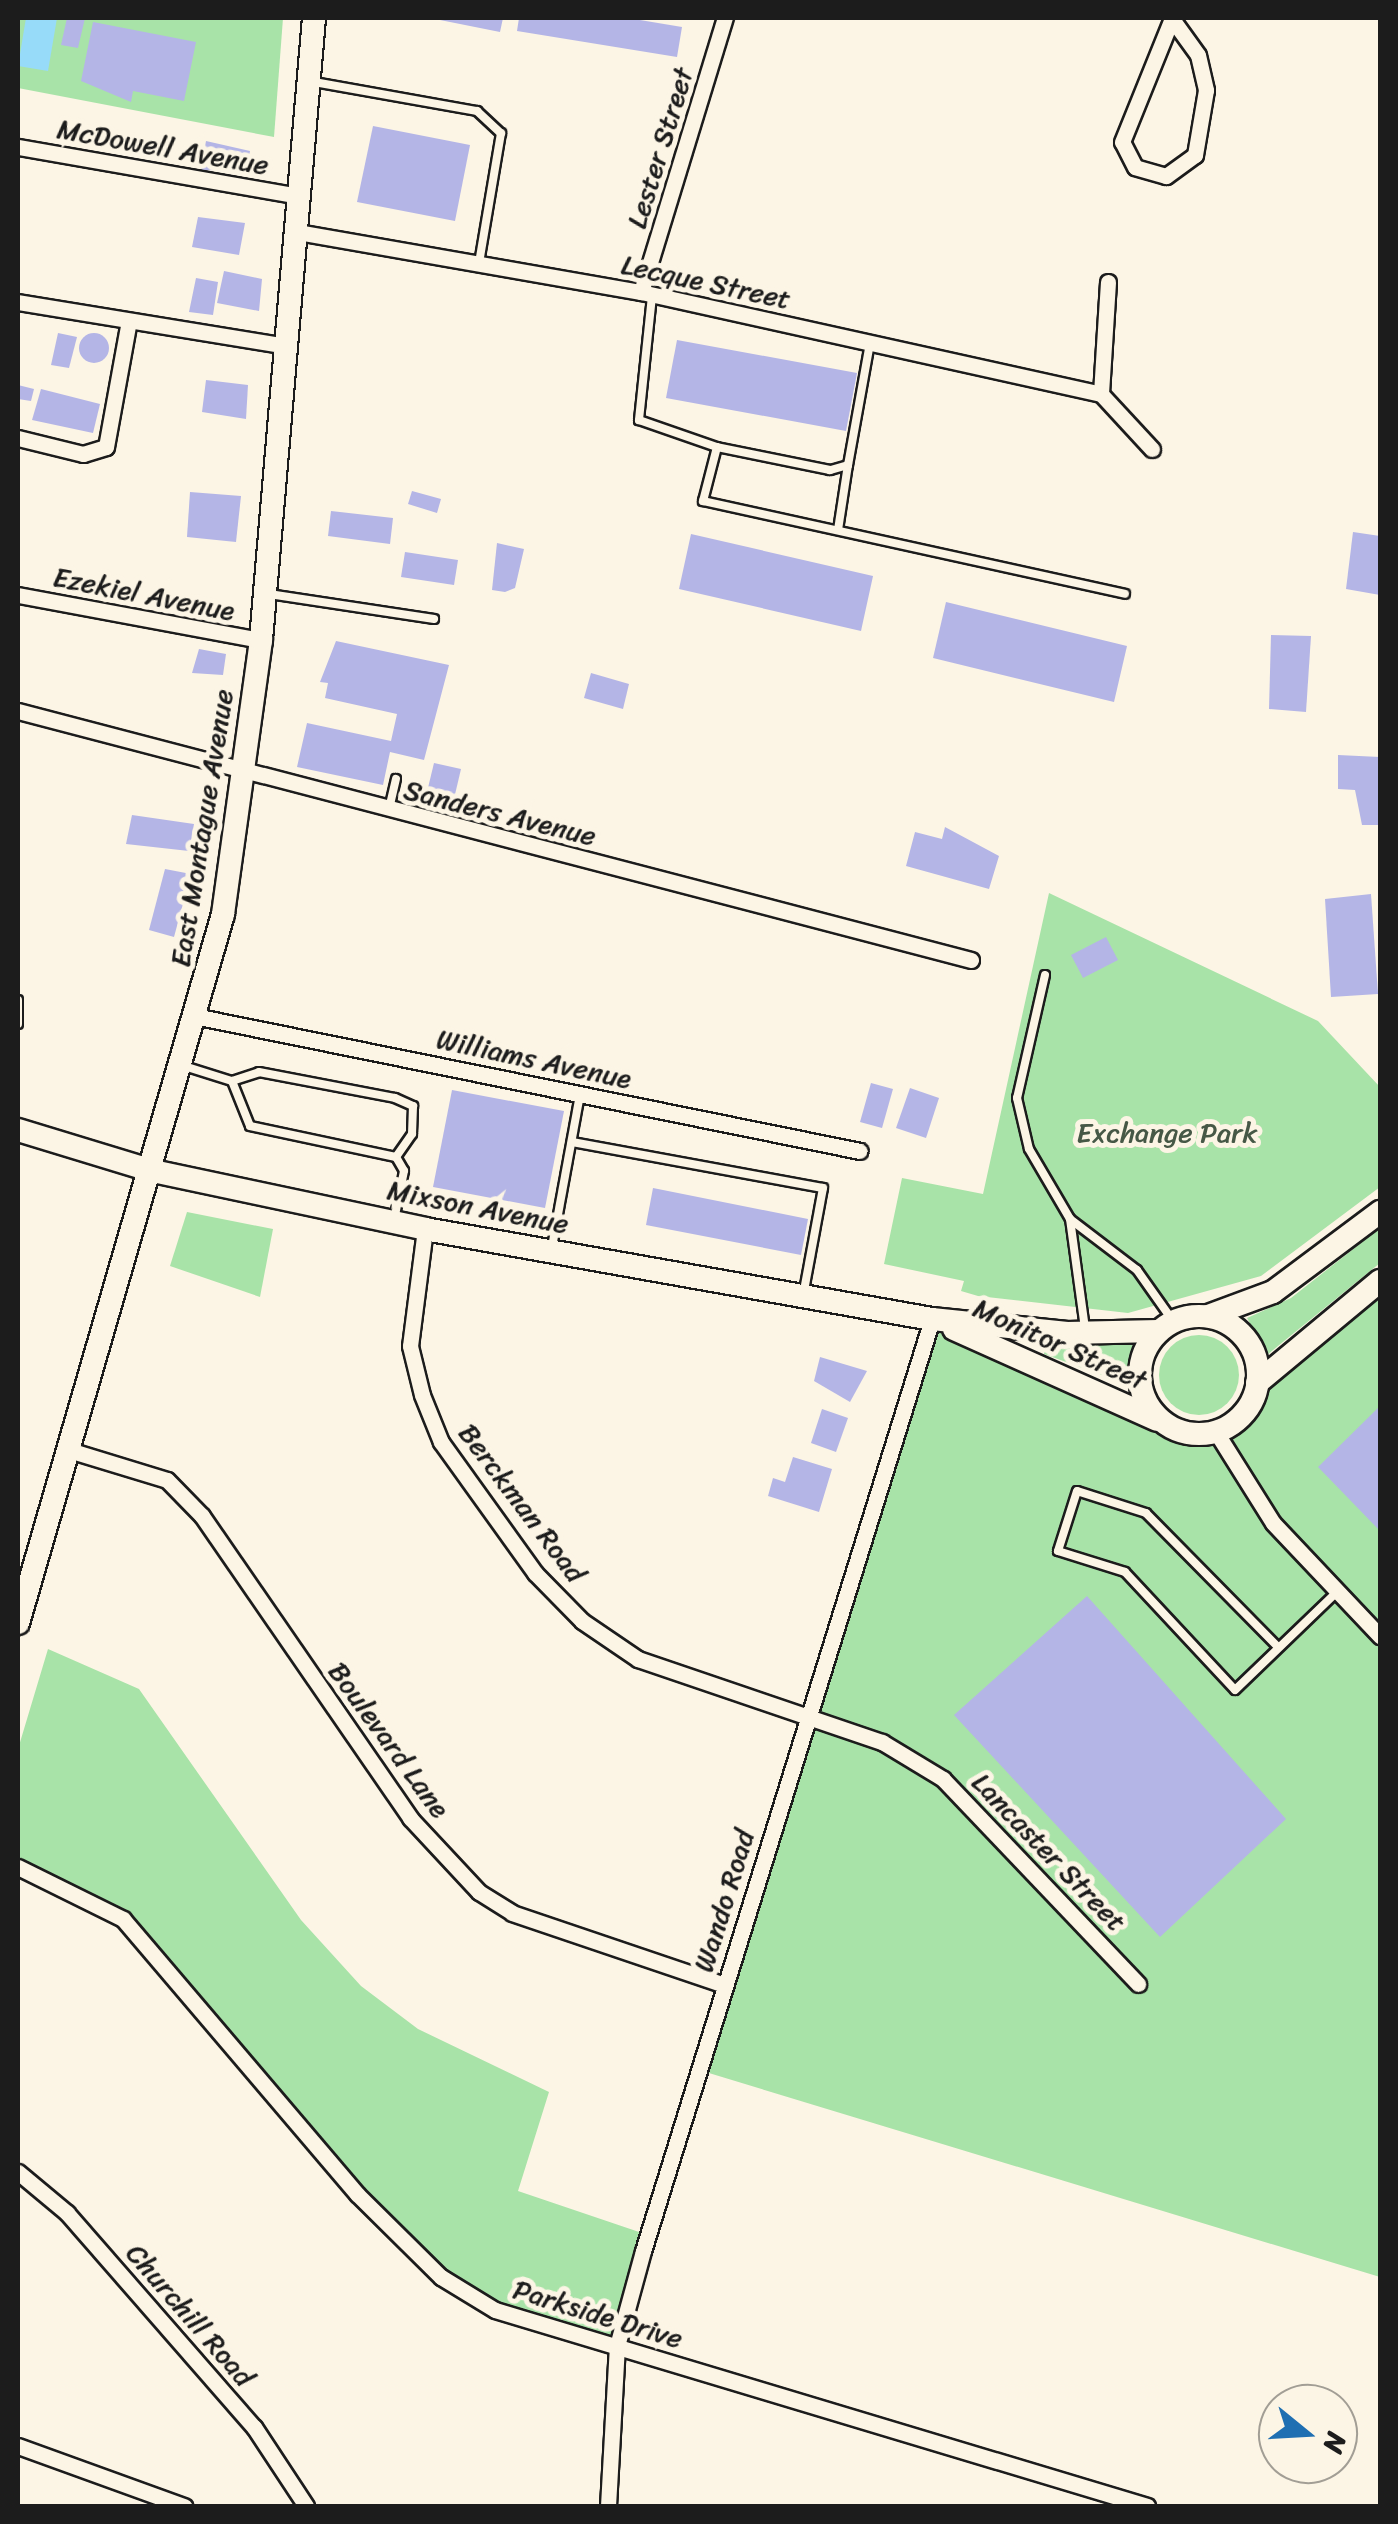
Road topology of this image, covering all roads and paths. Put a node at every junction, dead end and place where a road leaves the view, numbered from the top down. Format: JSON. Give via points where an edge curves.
{"nodes":[{"id":1,"x":314,"y":18,"type":"edge"},
{"id":2,"x":725,"y":18,"type":"edge"},
{"id":3,"x":1172,"y":18,"type":"edge"},
{"id":4,"x":310,"y":81,"type":"junction"},
{"id":5,"x":18,"y":146,"type":"edge"},
{"id":6,"x":300,"y":196,"type":"junction"},
{"id":7,"x":297,"y":232,"type":"junction"},
{"id":8,"x":479,"y":263,"type":"junction"},
{"id":9,"x":1108,"y":282,"type":"dead end"},
{"id":10,"x":647,"y":294,"type":"junction"},
{"id":11,"x":18,"y":302,"type":"edge"},
{"id":12,"x":128,"y":326,"type":"junction"},
{"id":13,"x":870,"y":343,"type":"junction"},
{"id":14,"x":286,"y":346,"type":"junction"},
{"id":15,"x":1101,"y":394,"type":"junction"},
{"id":16,"x":18,"y":438,"type":"edge"},
{"id":17,"x":717,"y":447,"type":"junction"},
{"id":18,"x":1152,"y":449,"type":"dead end"},
{"id":19,"x":848,"y":465,"type":"junction"},
{"id":20,"x":838,"y":530,"type":"junction"},
{"id":21,"x":265,"y":594,"type":"junction"},
{"id":22,"x":1126,"y":594,"type":"dead end"},
{"id":23,"x":18,"y":595,"type":"edge"},
{"id":24,"x":434,"y":619,"type":"dead end"},
{"id":25,"x":261,"y":640,"type":"junction"},
{"id":26,"x":18,"y":711,"type":"edge"},
{"id":27,"x":246,"y":773,"type":"junction"},
{"id":28,"x":396,"y":779,"type":"dead end"},
{"id":29,"x":389,"y":810,"type":"junction"},
{"id":30,"x":971,"y":960,"type":"dead end"},
{"id":31,"x":1045,"y":975,"type":"dead end"},
{"id":32,"x":18,"y":1000,"type":"edge"},
{"id":33,"x":199,"y":1017,"type":"junction"},
{"id":34,"x":18,"y":1024,"type":"edge"},
{"id":35,"x":184,"y":1066,"type":"junction"},
{"id":36,"x":232,"y":1081,"type":"junction"},
{"id":37,"x":580,"y":1094,"type":"junction"},
{"id":38,"x":18,"y":1130,"type":"edge"},
{"id":39,"x":572,"y":1142,"type":"junction"},
{"id":40,"x":860,"y":1151,"type":"dead end"},
{"id":41,"x":396,"y":1157,"type":"junction"},
{"id":42,"x":152,"y":1171,"type":"junction"},
{"id":43,"x":1380,"y":1212,"type":"edge"},
{"id":44,"x":1070,"y":1218,"type":"junction"},
{"id":45,"x":393,"y":1222,"type":"junction"},
{"id":46,"x":424,"y":1229,"type":"junction"},
{"id":47,"x":552,"y":1252,"type":"junction"},
{"id":48,"x":1380,"y":1281,"type":"edge"},
{"id":49,"x":803,"y":1296,"type":"junction"},
{"id":50,"x":1208,"y":1316,"type":"junction"},
{"id":51,"x":932,"y":1319,"type":"junction"},
{"id":52,"x":1166,"y":1326,"type":"junction"},
{"id":53,"x":1085,"y":1333,"type":"junction"},
{"id":54,"x":1258,"y":1383,"type":"junction"},
{"id":55,"x":1163,"y":1423,"type":"junction"},
{"id":56,"x":1216,"y":1432,"type":"junction"},
{"id":57,"x":72,"y":1451,"type":"junction"},
{"id":58,"x":1338,"y":1591,"type":"junction"},
{"id":59,"x":18,"y":1623,"type":"edge"},
{"id":60,"x":1380,"y":1636,"type":"edge"},
{"id":61,"x":1278,"y":1647,"type":"junction"},
{"id":62,"x":807,"y":1715,"type":"junction"},
{"id":63,"x":18,"y":1867,"type":"edge"},
{"id":64,"x":726,"y":1984,"type":"junction"},
{"id":65,"x":1138,"y":1984,"type":"dead end"},
{"id":66,"x":18,"y":2172,"type":"edge"},
{"id":67,"x":618,"y":2346,"type":"junction"},
{"id":68,"x":18,"y":2446,"type":"edge"},
{"id":69,"x":184,"y":2506,"type":"edge"},
{"id":70,"x":306,"y":2506,"type":"edge"},
{"id":71,"x":608,"y":2506,"type":"edge"},
{"id":72,"x":1147,"y":2506,"type":"edge"}],
"edges":[{"from":1,"to":4,"type":"street","name":"East Montague Avenue"},
{"from":2,"to":10,"type":"street","name":"Lester Street"},
{"from":3,"to":3,"type":"street","via":[[1122,142],[1135,167],[1166,176],[1195,155],[1206,90],[1198,55]]},
{"from":4,"to":6,"type":"street","name":"East Montague Avenue"},
{"from":4,"to":8,"type":"lane","via":[[477,111],[501,133]]},
{"from":5,"to":6,"type":"street","name":"McDowell Avenue"},
{"from":6,"to":7,"type":"street","name":"East Montague Avenue"},
{"from":7,"to":8,"type":"street","name":"Lecque Street"},
{"from":7,"to":14,"type":"street","name":"East Montague Avenue"},
{"from":8,"to":10,"type":"street","name":"Lecque Street"},
{"from":9,"to":15,"type":"street"},
{"from":10,"to":13,"type":"street","name":"Lecque Street"},
{"from":10,"to":17,"type":"lane","via":[[639,420]]},
{"from":11,"to":12,"type":"street"},
{"from":12,"to":14,"type":"street"},
{"from":12,"to":16,"type":"street","via":[[106,448],[83,454]]},
{"from":13,"to":15,"type":"street","name":"Lecque Street"},
{"from":13,"to":19,"type":"lane"},
{"from":14,"to":21,"type":"street","name":"East Montague Avenue"},
{"from":15,"to":18,"type":"street"},
{"from":17,"to":19,"type":"lane","via":[[830,470]]},
{"from":17,"to":20,"type":"lane","via":[[703,501]]},
{"from":19,"to":20,"type":"lane"},
{"from":20,"to":22,"type":"lane"},
{"from":21,"to":24,"type":"lane"},
{"from":21,"to":25,"type":"street","name":"East Montague Avenue"},
{"from":23,"to":25,"type":"street","name":"Ezekiel Avenue"},
{"from":25,"to":27,"type":"street","name":"East Montague Avenue"},
{"from":26,"to":27,"type":"street","name":"Sanders Avenue"},
{"from":27,"to":29,"type":"street","name":"Sanders Avenue"},
{"from":27,"to":33,"type":"street","name":"East Montague Avenue"},
{"from":28,"to":29,"type":"lane"},
{"from":29,"to":30,"type":"street","name":"Sanders Avenue"},
{"from":31,"to":44,"type":"lane","via":[[1016,1098],[1029,1149]]},
{"from":32,"to":34,"type":"lane","via":[[24,1002]]},
{"from":33,"to":35,"type":"street","name":"East Montague Avenue"},
{"from":33,"to":37,"type":"street","name":"Williams Avenue"},
{"from":35,"to":36,"type":"lane"},
{"from":35,"to":42,"type":"street","name":"East Montague Avenue"},
{"from":36,"to":41,"type":"lane","via":[[250,1126]]},
{"from":36,"to":41,"type":"lane","via":[[259,1072],[396,1098],[413,1106],[412,1134]]},
{"from":37,"to":39,"type":"lane"},
{"from":37,"to":40,"type":"street","name":"Williams Avenue"},
{"from":38,"to":42,"type":"street","name":"Mixson Avenue"},
{"from":39,"to":47,"type":"lane"},
{"from":39,"to":49,"type":"lane","via":[[823,1188]]},
{"from":41,"to":45,"type":"lane","via":[[404,1171]]},
{"from":42,"to":45,"type":"street","name":"Mixson Avenue"},
{"from":42,"to":57,"type":"street","name":"East Montague Avenue"},
{"from":43,"to":50,"type":"street","via":[[1273,1292]]},
{"from":44,"to":52,"type":"lane","via":[[1137,1270]]},
{"from":44,"to":53,"type":"lane"},
{"from":45,"to":46,"type":"street","name":"Mixson Avenue"},
{"from":46,"to":47,"type":"street","name":"Mixson Avenue"},
{"from":46,"to":62,"type":"street","name":"Berckman Road","via":[[410,1346],[422,1395],[441,1442],[535,1573],[582,1621],[638,1659]]},
{"from":47,"to":49,"type":"street","name":"Mixson Avenue"},
{"from":48,"to":54,"type":"street"},
{"from":49,"to":51,"type":"street","name":"Mixson Avenue"},
{"from":50,"to":52,"type":"street"},
{"from":50,"to":54,"type":"street","via":[[1240,1333]]},
{"from":51,"to":53,"type":"street"},
{"from":51,"to":55,"type":"street","name":"Monitor Street"},
{"from":51,"to":62,"type":"street","name":"Wando Road"},
{"from":52,"to":53,"type":"street"},
{"from":52,"to":55,"type":"street","via":[[1139,1378]]},
{"from":54,"to":56,"type":"street","via":[[1244,1414]]},
{"from":55,"to":56,"type":"street"},
{"from":56,"to":58,"type":"street","via":[[1273,1523]]},
{"from":57,"to":59,"type":"street","name":"East Montague Avenue"},
{"from":57,"to":64,"type":"street","name":"Boulevard Lane","via":[[167,1480],[202,1516],[410,1818],[479,1892],[512,1912]]},
{"from":58,"to":60,"type":"street"},
{"from":58,"to":61,"type":"lane"},
{"from":61,"to":61,"type":"lane","via":[[1235,1690],[1125,1572],[1058,1551],[1077,1491],[1146,1513]]},
{"from":62,"to":64,"type":"street","name":"Wando Road"},
{"from":62,"to":65,"type":"street","name":"Lancaster Street","via":[[882,1742],[944,1779]]},
{"from":63,"to":67,"type":"street","name":"Parkside Drive","via":[[123,1920],[357,2194],[441,2277],[494,2310]]},
{"from":64,"to":67,"type":"street","name":"Wando Road"},
{"from":66,"to":70,"type":"street","name":"Churchill Road","via":[[67,2213],[254,2427]]},
{"from":67,"to":71,"type":"street","name":"Wando Road"},
{"from":67,"to":72,"type":"street","name":"Parkside Drive"},
{"from":68,"to":69,"type":"street"}]}
